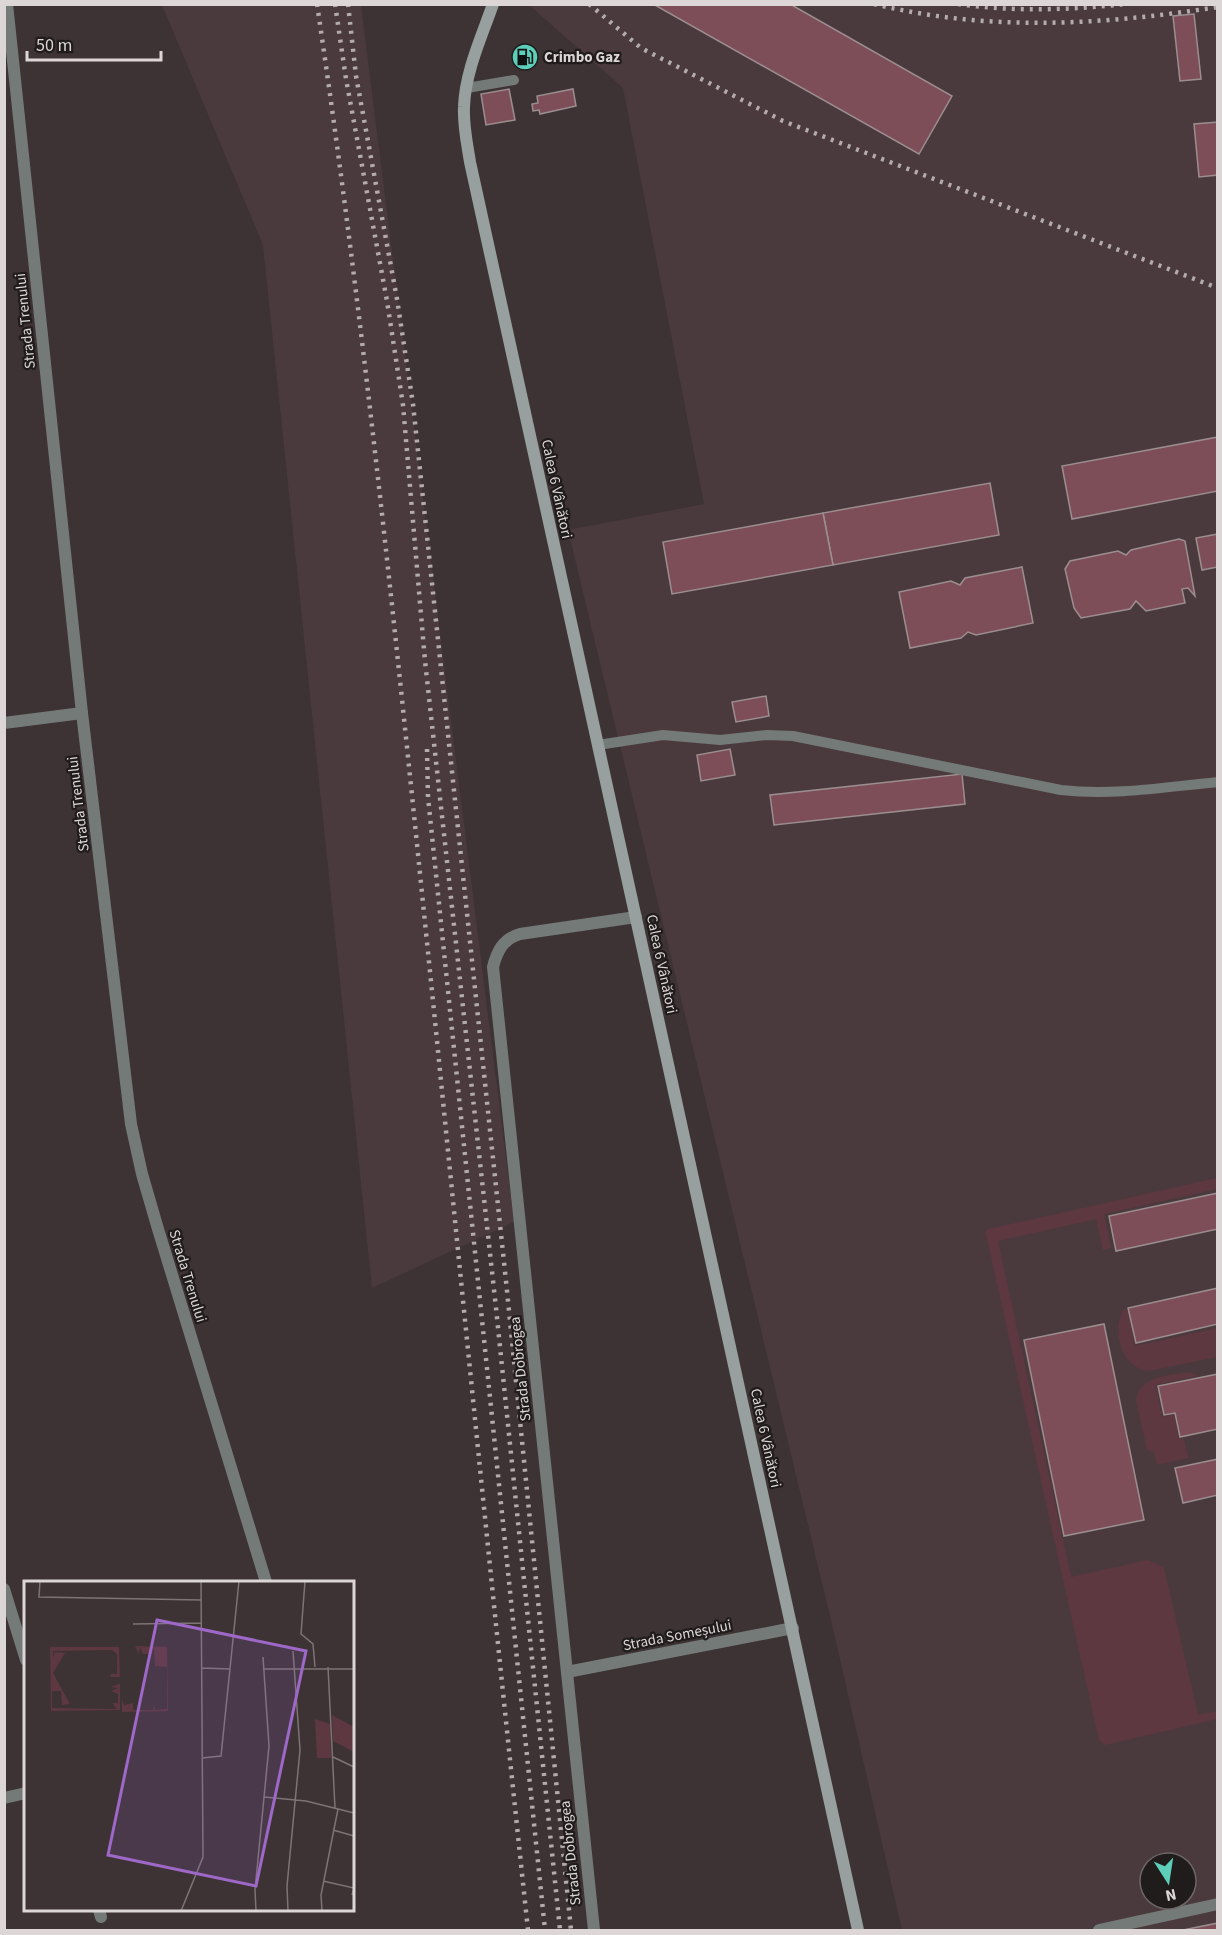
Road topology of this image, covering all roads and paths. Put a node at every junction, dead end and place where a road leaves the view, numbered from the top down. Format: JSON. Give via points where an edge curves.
{"nodes":[{"id":1,"x":7,"y":4,"type":"edge"},
{"id":2,"x":493,"y":4,"type":"edge"},
{"id":3,"x":514,"y":80,"type":"dead end"},
{"id":4,"x":467,"y":88,"type":"junction"},
{"id":5,"x":82,"y":713,"type":"junction"},
{"id":6,"x":4,"y":723,"type":"edge"},
{"id":7,"x":598,"y":745,"type":"junction"},
{"id":8,"x":1218,"y":782,"type":"edge"},
{"id":9,"x":636,"y":917,"type":"junction"},
{"id":10,"x":266,"y":1581,"type":"edge"},
{"id":11,"x":4,"y":1589,"type":"edge"},
{"id":12,"x":792,"y":1628,"type":"junction"},
{"id":13,"x":24,"y":1654,"type":"edge"},
{"id":14,"x":567,"y":1672,"type":"junction"},
{"id":15,"x":24,"y":1793,"type":"edge"},
{"id":16,"x":4,"y":1798,"type":"edge"},
{"id":17,"x":1218,"y":1904,"type":"edge"},
{"id":18,"x":594,"y":1930,"type":"edge"},
{"id":19,"x":858,"y":1930,"type":"edge"},
{"id":20,"x":1099,"y":1930,"type":"edge"}],
"edges":[{"from":1,"to":5,"type":"street","name":"Strada Trenului"},
{"from":2,"to":4,"type":"main road","name":"Calea 6 Vânători"},
{"from":3,"to":4,"type":"lane"},
{"from":4,"to":7,"type":"main road","name":"Calea 6 Vânători","via":[[464,119],[470,162]]},
{"from":5,"to":6,"type":"street"},
{"from":5,"to":10,"type":"street","name":"Strada Trenului","via":[[130,1124],[158,1229]]},
{"from":7,"to":8,"type":"lane","via":[[663,735],[720,740],[783,735],[1061,790],[1118,792]]},
{"from":7,"to":9,"type":"main road","name":"Calea 6 Vânători"},
{"from":9,"to":12,"type":"main road","name":"Calea 6 Vânători"},
{"from":9,"to":14,"type":"street","name":"Strada Dobrogea","via":[[520,934],[509,938],[496,954],[493,967]]},
{"from":11,"to":13,"type":"street"},
{"from":12,"to":14,"type":"street","name":"Strada Someșului"},
{"from":12,"to":19,"type":"main road","name":"Calea 6 Vânători"},
{"from":14,"to":18,"type":"street","name":"Strada Dobrogea"},
{"from":15,"to":16,"type":"street"},
{"from":17,"to":20,"type":"street"}]}
